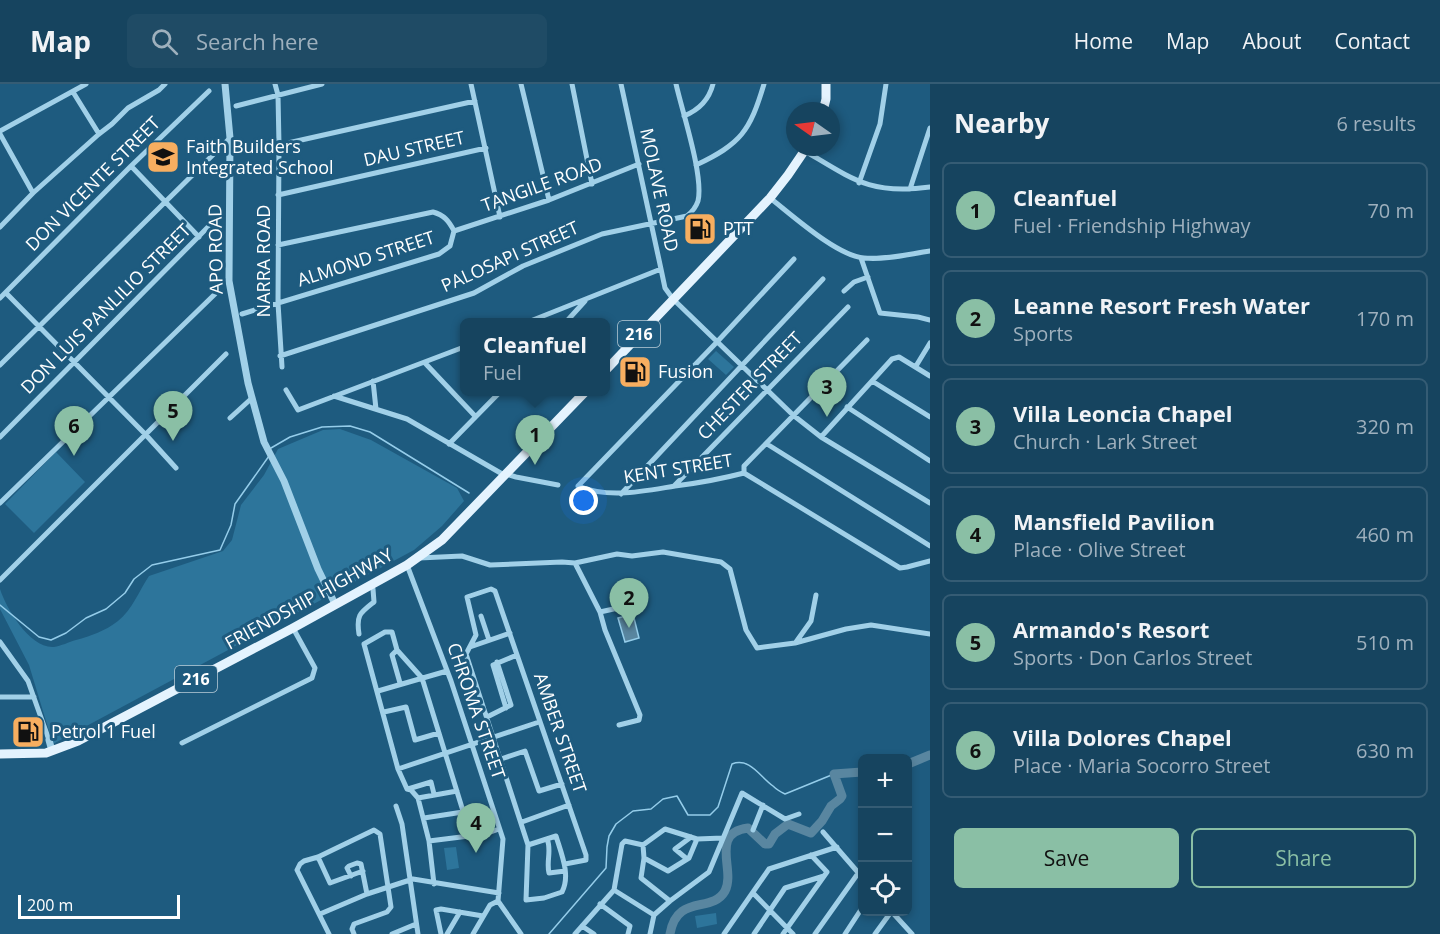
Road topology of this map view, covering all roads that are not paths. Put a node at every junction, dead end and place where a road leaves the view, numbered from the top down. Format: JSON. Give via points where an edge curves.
{"nodes":[{"id":1,"x":86,"y":84,"type":"edge"},
{"id":2,"x":165,"y":84,"type":"edge"},
{"id":3,"x":225,"y":84,"type":"edge"},
{"id":4,"x":276,"y":84,"type":"edge"},
{"id":5,"x":322,"y":84,"type":"edge"},
{"id":6,"x":471,"y":84,"type":"edge"},
{"id":7,"x":522,"y":84,"type":"edge"},
{"id":8,"x":572,"y":84,"type":"edge"},
{"id":9,"x":621,"y":84,"type":"edge"},
{"id":10,"x":676,"y":84,"type":"edge"},
{"id":11,"x":713,"y":84,"type":"edge"},
{"id":12,"x":764,"y":84,"type":"edge"},
{"id":13,"x":826,"y":84,"type":"edge"},
{"id":14,"x":886,"y":84,"type":"edge"},
{"id":15,"x":209,"y":91,"type":"dead end"},
{"id":16,"x":73,"y":92,"type":"junction"},
{"id":17,"x":278,"y":95,"type":"junction"},
{"id":18,"x":475,"y":101,"type":"junction"},
{"id":19,"x":825,"y":102,"type":"edge"},
{"id":20,"x":236,"y":106,"type":"dead end"},
{"id":21,"x":684,"y":116,"type":"junction"},
{"id":22,"x":930,"y":128,"type":"edge"},
{"id":23,"x":0,"y":133,"type":"edge"},
{"id":24,"x":99,"y":134,"type":"junction"},
{"id":25,"x":929,"y":136,"type":"edge"},
{"id":26,"x":230,"y":138,"type":"junction"},
{"id":27,"x":279,"y":145,"type":"junction"},
{"id":28,"x":486,"y":148,"type":"junction"},
{"id":29,"x":801,"y":156,"type":"edge"},
{"id":30,"x":817,"y":156,"type":"edge"},
{"id":31,"x":639,"y":164,"type":"junction"},
{"id":32,"x":696,"y":165,"type":"junction"},
{"id":33,"x":131,"y":166,"type":"junction"},
{"id":34,"x":859,"y":183,"type":"junction"},
{"id":35,"x":592,"y":184,"type":"junction"},
{"id":36,"x":930,"y":187,"type":"edge"},
{"id":37,"x":910,"y":189,"type":"junction"},
{"id":38,"x":33,"y":193,"type":"junction"},
{"id":39,"x":278,"y":195,"type":"junction"},
{"id":40,"x":770,"y":198,"type":"junction"},
{"id":41,"x":549,"y":200,"type":"junction"},
{"id":42,"x":166,"y":202,"type":"junction"},
{"id":43,"x":500,"y":217,"type":"junction"},
{"id":44,"x":651,"y":225,"type":"junction"},
{"id":45,"x":0,"y":226,"type":"edge"},
{"id":46,"x":208,"y":227,"type":"dead end"},
{"id":47,"x":454,"y":231,"type":"junction"},
{"id":48,"x":199,"y":237,"type":"junction"},
{"id":49,"x":278,"y":245,"type":"junction"},
{"id":50,"x":930,"y":251,"type":"edge"},
{"id":51,"x":861,"y":258,"type":"junction"},
{"id":52,"x":794,"y":259,"type":"dead end"},
{"id":53,"x":661,"y":270,"type":"junction"},
{"id":54,"x":868,"y":277,"type":"junction"},
{"id":55,"x":823,"y":279,"type":"dead end"},
{"id":56,"x":844,"y":291,"type":"dead end"},
{"id":57,"x":6,"y":293,"type":"junction"},
{"id":58,"x":215,"y":294,"type":"dead end"},
{"id":59,"x":0,"y":298,"type":"edge"},
{"id":60,"x":673,"y":299,"type":"junction"},
{"id":61,"x":586,"y":300,"type":"junction"},
{"id":62,"x":278,"y":303,"type":"junction"},
{"id":63,"x":572,"y":305,"type":"junction"},
{"id":64,"x":848,"y":307,"type":"dead end"},
{"id":65,"x":576,"y":313,"type":"junction"},
{"id":66,"x":242,"y":314,"type":"dead end"},
{"id":67,"x":538,"y":318,"type":"edge"},
{"id":68,"x":570,"y":318,"type":"edge"},
{"id":69,"x":930,"y":320,"type":"edge"},
{"id":70,"x":39,"y":327,"type":"junction"},
{"id":71,"x":867,"y":340,"type":"dead end"},
{"id":72,"x":716,"y":343,"type":"junction"},
{"id":73,"x":930,"y":343,"type":"edge"},
{"id":74,"x":460,"y":349,"type":"edge"},
{"id":75,"x":226,"y":354,"type":"dead end"},
{"id":76,"x":280,"y":356,"type":"junction"},
{"id":77,"x":76,"y":363,"type":"junction"},
{"id":78,"x":425,"y":363,"type":"junction"},
{"id":79,"x":0,"y":365,"type":"edge"},
{"id":80,"x":610,"y":366,"type":"edge"},
{"id":81,"x":916,"y":366,"type":"junction"},
{"id":82,"x":282,"y":367,"type":"dead end"},
{"id":83,"x":742,"y":367,"type":"junction"},
{"id":84,"x":930,"y":376,"type":"edge"},
{"id":85,"x":373,"y":381,"type":"junction"},
{"id":86,"x":872,"y":381,"type":"junction"},
{"id":87,"x":286,"y":390,"type":"dead end"},
{"id":88,"x":768,"y":390,"type":"junction"},
{"id":89,"x":332,"y":396,"type":"junction"},
{"id":90,"x":496,"y":396,"type":"edge"},
{"id":91,"x":581,"y":396,"type":"edge"},
{"id":92,"x":109,"y":397,"type":"junction"},
{"id":93,"x":252,"y":398,"type":"junction"},
{"id":94,"x":847,"y":407,"type":"junction"},
{"id":95,"x":376,"y":409,"type":"junction"},
{"id":96,"x":793,"y":415,"type":"junction"},
{"id":97,"x":475,"y":416,"type":"junction"},
{"id":98,"x":930,"y":417,"type":"edge"},
{"id":99,"x":230,"y":418,"type":"dead end"},
{"id":100,"x":146,"y":435,"type":"junction"},
{"id":101,"x":0,"y":437,"type":"edge"},
{"id":102,"x":821,"y":437,"type":"junction"},
{"id":103,"x":449,"y":444,"type":"junction"},
{"id":104,"x":767,"y":444,"type":"junction"},
{"id":105,"x":930,"y":461,"type":"edge"},
{"id":106,"x":176,"y":468,"type":"dead end"},
{"id":107,"x":744,"y":473,"type":"junction"},
{"id":108,"x":505,"y":475,"type":"junction"},
{"id":109,"x":558,"y":485,"type":"dead end"},
{"id":110,"x":674,"y":486,"type":"junction"},
{"id":111,"x":621,"y":494,"type":"junction"},
{"id":112,"x":0,"y":503,"type":"edge"},
{"id":113,"x":930,"y":503,"type":"edge"},
{"id":114,"x":930,"y":546,"type":"edge"},
{"id":115,"x":418,"y":558,"type":"junction"},
{"id":116,"x":930,"y":561,"type":"edge"},
{"id":117,"x":575,"y":563,"type":"junction"},
{"id":118,"x":407,"y":565,"type":"junction"},
{"id":119,"x":0,"y":580,"type":"edge"},
{"id":120,"x":370,"y":584,"type":"junction"},
{"id":121,"x":816,"y":595,"type":"dead end"},
{"id":122,"x":335,"y":604,"type":"junction"},
{"id":123,"x":636,"y":604,"type":"dead end"},
{"id":124,"x":600,"y":612,"type":"junction"},
{"id":125,"x":472,"y":618,"type":"junction"},
{"id":126,"x":293,"y":628,"type":"junction"},
{"id":127,"x":510,"y":633,"type":"junction"},
{"id":128,"x":930,"y":633,"type":"edge"},
{"id":129,"x":359,"y":634,"type":"dead end"},
{"id":130,"x":489,"y":640,"type":"junction"},
{"id":131,"x":0,"y":642,"type":"edge"},
{"id":132,"x":795,"y":643,"type":"junction"},
{"id":133,"x":470,"y":647,"type":"junction"},
{"id":134,"x":397,"y":650,"type":"junction"},
{"id":135,"x":517,"y":655,"type":"junction"},
{"id":136,"x":447,"y":672,"type":"junction"},
{"id":137,"x":422,"y":678,"type":"junction"},
{"id":138,"x":399,"y":683,"type":"junction"},
{"id":139,"x":378,"y":691,"type":"junction"},
{"id":140,"x":0,"y":697,"type":"edge"},
{"id":141,"x":34,"y":697,"type":"junction"},
{"id":142,"x":384,"y":712,"type":"junction"},
{"id":143,"x":487,"y":717,"type":"junction"},
{"id":144,"x":539,"y":722,"type":"junction"},
{"id":145,"x":619,"y":725,"type":"dead end"},
{"id":146,"x":439,"y":733,"type":"junction"},
{"id":147,"x":495,"y":737,"type":"junction"},
{"id":148,"x":49,"y":740,"type":"joint"},
{"id":149,"x":182,"y":743,"type":"dead end"},
{"id":150,"x":472,"y":745,"type":"junction"},
{"id":151,"x":52,"y":751,"type":"junction"},
{"id":152,"x":0,"y":754,"type":"edge"},
{"id":153,"x":445,"y":754,"type":"junction"},
{"id":154,"x":501,"y":759,"type":"junction"},
{"id":155,"x":398,"y":769,"type":"junction"},
{"id":156,"x":562,"y":784,"type":"junction"},
{"id":157,"x":407,"y":789,"type":"junction"},
{"id":158,"x":457,"y":790,"type":"junction"},
{"id":159,"x":434,"y":794,"type":"junction"},
{"id":160,"x":418,"y":798,"type":"junction"},
{"id":161,"x":569,"y":805,"type":"junction"},
{"id":162,"x":763,"y":805,"type":"junction"},
{"id":163,"x":396,"y":806,"type":"dead end"},
{"id":164,"x":463,"y":812,"type":"junction"},
{"id":165,"x":799,"y":814,"type":"dead end"},
{"id":166,"x":424,"y":818,"type":"junction"},
{"id":167,"x":522,"y":822,"type":"junction"},
{"id":168,"x":499,"y":829,"type":"junction"},
{"id":169,"x":753,"y":830,"type":"dead end"},
{"id":170,"x":824,"y":832,"type":"dead end"},
{"id":171,"x":471,"y":837,"type":"junction"},
{"id":172,"x":691,"y":837,"type":"junction"},
{"id":173,"x":723,"y":838,"type":"junction"},
{"id":174,"x":548,"y":839,"type":"junction"},
{"id":175,"x":698,"y":839,"type":"junction"},
{"id":176,"x":429,"y":841,"type":"junction"},
{"id":177,"x":643,"y":844,"type":"junction"},
{"id":178,"x":528,"y":845,"type":"junction"},
{"id":179,"x":837,"y":847,"type":"junction"},
{"id":180,"x":811,"y":855,"type":"junction"},
{"id":181,"x":318,"y":857,"type":"junction"},
{"id":182,"x":644,"y":858,"type":"junction"},
{"id":183,"x":687,"y":859,"type":"junction"},
{"id":184,"x":565,"y":864,"type":"junction"},
{"id":185,"x":363,"y":871,"type":"junction"},
{"id":186,"x":565,"y":871,"type":"junction"},
{"id":187,"x":858,"y":873,"type":"edge"},
{"id":188,"x":825,"y":875,"type":"junction"},
{"id":189,"x":351,"y":876,"type":"junction"},
{"id":190,"x":858,"y":878,"type":"edge"},
{"id":191,"x":410,"y":879,"type":"junction"},
{"id":192,"x":434,"y":884,"type":"junction"},
{"id":193,"x":388,"y":887,"type":"junction"},
{"id":194,"x":614,"y":890,"type":"junction"},
{"id":195,"x":499,"y":893,"type":"junction"},
{"id":196,"x":753,"y":893,"type":"junction"},
{"id":197,"x":367,"y":894,"type":"junction"},
{"id":198,"x":498,"y":901,"type":"junction"},
{"id":199,"x":670,"y":901,"type":"junction"},
{"id":200,"x":600,"y":904,"type":"junction"},
{"id":201,"x":770,"y":910,"type":"junction"},
{"id":202,"x":460,"y":912,"type":"junction"},
{"id":203,"x":320,"y":914,"type":"junction"},
{"id":204,"x":858,"y":914,"type":"edge"},
{"id":205,"x":654,"y":915,"type":"junction"},
{"id":206,"x":483,"y":916,"type":"junction"},
{"id":207,"x":889,"y":916,"type":"edge"},
{"id":208,"x":896,"y":916,"type":"edge"},
{"id":209,"x":416,"y":924,"type":"junction"},
{"id":210,"x":582,"y":926,"type":"junction"},
{"id":211,"x":787,"y":928,"type":"junction"},
{"id":212,"x":907,"y":928,"type":"junction"},
{"id":213,"x":519,"y":933,"type":"edge"},
{"id":214,"x":329,"y":934,"type":"edge"},
{"id":215,"x":354,"y":934,"type":"edge"},
{"id":216,"x":392,"y":934,"type":"edge"},
{"id":217,"x":418,"y":934,"type":"edge"},
{"id":218,"x":441,"y":934,"type":"edge"},
{"id":219,"x":447,"y":934,"type":"edge"},
{"id":220,"x":473,"y":934,"type":"edge"},
{"id":221,"x":575,"y":934,"type":"edge"},
{"id":222,"x":594,"y":934,"type":"edge"},
{"id":223,"x":628,"y":934,"type":"edge"},
{"id":224,"x":650,"y":934,"type":"edge"},
{"id":225,"x":724,"y":934,"type":"edge"},
{"id":226,"x":753,"y":934,"type":"edge"},
{"id":227,"x":783,"y":934,"type":"edge"},
{"id":228,"x":793,"y":934,"type":"edge"},
{"id":229,"x":814,"y":934,"type":"edge"},
{"id":230,"x":845,"y":934,"type":"edge"},
{"id":231,"x":875,"y":934,"type":"edge"},
{"id":232,"x":903,"y":934,"type":"edge"},
{"id":233,"x":912,"y":934,"type":"edge"}],
"edges":[{"from":1,"to":16,"type":"street"},
{"from":2,"to":24,"type":"street","via":[[128,108]]},
{"from":3,"to":26,"type":"street","name":"APO ROAD"},
{"from":4,"to":17,"type":"street","name":"NARRA ROAD"},
{"from":5,"to":17,"type":"street"},
{"from":6,"to":18,"type":"street"},
{"from":7,"to":41,"type":"street"},
{"from":8,"to":35,"type":"street"},
{"from":9,"to":31,"type":"street","name":"MOLAVE ROAD"},
{"from":10,"to":21,"type":"street"},
{"from":11,"to":21,"type":"street","via":[[703,104]]},
{"from":12,"to":32,"type":"street","via":[[756,110],[734,144]]},
{"from":13,"to":19,"type":"main road"},
{"from":14,"to":34,"type":"street","via":[[880,124]]},
{"from":15,"to":33,"type":"street","name":"DON VICENTE STREET"},
{"from":16,"to":23,"type":"street"},
{"from":16,"to":24,"type":"street"},
{"from":17,"to":20,"type":"street"},
{"from":17,"to":27,"type":"street","name":"NARRA ROAD"},
{"from":18,"to":27,"type":"street"},
{"from":18,"to":28,"type":"street"},
{"from":21,"to":32,"type":"street"},
{"from":22,"to":25,"type":"street"},
{"from":23,"to":38,"type":"street"},
{"from":24,"to":38,"type":"street"},
{"from":25,"to":37,"type":"street"},
{"from":26,"to":42,"type":"street"},
{"from":26,"to":93,"type":"street","name":"APO ROAD","via":[[229,281]]},
{"from":27,"to":39,"type":"street","name":"NARRA ROAD"},
{"from":28,"to":39,"type":"street","name":"DAU STREET"},
{"from":28,"to":43,"type":"street"},
{"from":29,"to":40,"type":"main road","number":"216"},
{"from":30,"to":34,"type":"street"},
{"from":31,"to":35,"type":"street","name":"TANGILE ROAD"},
{"from":31,"to":44,"type":"street","name":"MOLAVE ROAD"},
{"from":32,"to":44,"type":"street","name":"PALOSAPI STREET","via":[[699,186],[693,211],[679,219]]},
{"from":33,"to":42,"type":"street"},
{"from":33,"to":57,"type":"street","name":"DON VICENTE STREET"},
{"from":34,"to":37,"type":"street"},
{"from":35,"to":41,"type":"street","name":"TANGILE ROAD"},
{"from":36,"to":37,"type":"street"},
{"from":38,"to":45,"type":"street"},
{"from":39,"to":49,"type":"street","name":"NARRA ROAD"},
{"from":40,"to":51,"type":"street","via":[[832,245]]},
{"from":40,"to":60,"type":"main road","number":"216"},
{"from":41,"to":43,"type":"street","name":"TANGILE ROAD"},
{"from":42,"to":48,"type":"street"},
{"from":42,"to":70,"type":"street"},
{"from":43,"to":47,"type":"street","name":"TANGILE ROAD"},
{"from":44,"to":53,"type":"street","name":"MOLAVE ROAD"},
{"from":44,"to":76,"type":"street","name":"PALOSAPI STREET","via":[[602,234],[523,266],[474,293]]},
{"from":46,"to":48,"type":"street","name":"DON LUIS PANLILIO STREET"},
{"from":47,"to":49,"type":"street","via":[[449,220],[433,212]]},
{"from":47,"to":62,"type":"street","name":"ALMOND STREET","via":[[450,246],[440,254]]},
{"from":48,"to":77,"type":"street","name":"DON LUIS PANLILIO STREET"},
{"from":49,"to":62,"type":"street","name":"NARRA ROAD"},
{"from":50,"to":51,"type":"street"},
{"from":51,"to":54,"type":"street"},
{"from":52,"to":72,"type":"street"},
{"from":53,"to":60,"type":"street","name":"MOLAVE ROAD","via":[[665,288]]},
{"from":53,"to":61,"type":"street"},
{"from":54,"to":56,"type":"street"},
{"from":54,"to":69,"type":"street","via":[[880,313]]},
{"from":55,"to":83,"type":"street"},
{"from":57,"to":59,"type":"street","name":"DON VICENTE STREET"},
{"from":57,"to":70,"type":"street"},
{"from":58,"to":92,"type":"street"},
{"from":60,"to":72,"type":"street"},
{"from":60,"to":80,"type":"main road","number":"216"},
{"from":61,"to":63,"type":"street"},
{"from":61,"to":65,"type":"street"},
{"from":62,"to":66,"type":"street","name":"ALMOND STREET"},
{"from":62,"to":76,"type":"street","name":"NARRA ROAD"},
{"from":63,"to":65,"type":"street"},
{"from":63,"to":67,"type":"street"},
{"from":64,"to":88,"type":"street","name":"CHESTER STREET"},
{"from":65,"to":68,"type":"street"},
{"from":70,"to":77,"type":"street"},
{"from":70,"to":79,"type":"street"},
{"from":71,"to":96,"type":"street","name":"KENT STREET"},
{"from":72,"to":83,"type":"street"},
{"from":72,"to":111,"type":"street","name":"KENT STREET","via":[[578,486]]},
{"from":73,"to":81,"type":"street"},
{"from":74,"to":78,"type":"street"},
{"from":75,"to":100,"type":"street"},
{"from":76,"to":82,"type":"street","name":"NARRA ROAD"},
{"from":77,"to":92,"type":"street"},
{"from":77,"to":101,"type":"street","name":"DON LUIS PANLILIO STREET"},
{"from":78,"to":85,"type":"street"},
{"from":78,"to":97,"type":"street"},
{"from":81,"to":84,"type":"street"},
{"from":81,"to":86,"type":"street","via":[[899,357],[892,359]]},
{"from":83,"to":88,"type":"street"},
{"from":83,"to":111,"type":"street"},
{"from":85,"to":89,"type":"street"},
{"from":85,"to":95,"type":"street"},
{"from":86,"to":94,"type":"street"},
{"from":86,"to":98,"type":"street"},
{"from":87,"to":89,"type":"street","via":[[298,410]]},
{"from":88,"to":96,"type":"street"},
{"from":88,"to":110,"type":"street","name":"CHESTER STREET"},
{"from":89,"to":95,"type":"street"},
{"from":90,"to":97,"type":"street"},
{"from":91,"to":108,"type":"main road","name":"FRIENDSHIP HIGHWAY","number":"216"},
{"from":92,"to":100,"type":"street"},
{"from":92,"to":112,"type":"street"},
{"from":93,"to":99,"type":"street"},
{"from":93,"to":122,"type":"street","name":"APO ROAD","via":[[264,442]]},
{"from":94,"to":102,"type":"street"},
{"from":94,"to":105,"type":"street"},
{"from":95,"to":103,"type":"street","via":[[407,419]]},
{"from":96,"to":102,"type":"street"},
{"from":96,"to":104,"type":"street","name":"KENT STREET"},
{"from":97,"to":103,"type":"street"},
{"from":100,"to":106,"type":"street"},
{"from":100,"to":119,"type":"street"},
{"from":102,"to":113,"type":"street"},
{"from":103,"to":108,"type":"street"},
{"from":104,"to":107,"type":"street","name":"KENT STREET","via":[[744,466]]},
{"from":104,"to":114,"type":"street"},
{"from":107,"to":110,"type":"street","name":"KENT STREET"},
{"from":107,"to":116,"type":"street","via":[[900,567]]},
{"from":108,"to":109,"type":"street"},
{"from":108,"to":115,"type":"main road","name":"FRIENDSHIP HIGHWAY","number":"216","via":[[442,540]]},
{"from":110,"to":111,"type":"street","name":"KENT STREET"},
{"from":115,"to":117,"type":"street","via":[[462,556],[490,565]]},
{"from":115,"to":118,"type":"main road","name":"FRIENDSHIP HIGHWAY","number":"216"},
{"from":117,"to":124,"type":"street"},
{"from":117,"to":132,"type":"street","via":[[616,554],[663,552],[721,562],[730,569],[746,630],[757,648]]},
{"from":118,"to":120,"type":"main road","name":"FRIENDSHIP HIGHWAY","number":"216"},
{"from":118,"to":136,"type":"street","name":"CHROMA STREET"},
{"from":120,"to":122,"type":"main road","name":"FRIENDSHIP HIGHWAY","number":"216"},
{"from":120,"to":129,"type":"street","via":[[374,602],[361,611]]},
{"from":121,"to":132,"type":"street","via":[[811,621]]},
{"from":122,"to":126,"type":"main road","name":"FRIENDSHIP HIGHWAY","number":"216"},
{"from":123,"to":124,"type":"street"},
{"from":124,"to":145,"type":"street","via":[[640,715],[639,720]]},
{"from":125,"to":127,"type":"street","name":"AMBER STREET","via":[[467,597],[491,589]]},
{"from":125,"to":130,"type":"street","via":[[483,615]]},
{"from":125,"to":133,"type":"street","name":"AMBER STREET","via":[[476,634]]},
{"from":126,"to":149,"type":"street","via":[[315,668],[312,678]]},
{"from":126,"to":151,"type":"main road","name":"FRIENDSHIP HIGHWAY","number":"216"},
{"from":127,"to":130,"type":"street"},
{"from":127,"to":135,"type":"street","name":"AMBER STREET"},
{"from":128,"to":132,"type":"street","via":[[871,625]]},
{"from":130,"to":133,"type":"street"},
{"from":131,"to":141,"type":"street","via":[[28,681]]},
{"from":133,"to":143,"type":"street","name":"AMBER STREET","via":[[466,654]]},
{"from":134,"to":137,"type":"street"},
{"from":134,"to":138,"type":"street","via":[[392,655]]},
{"from":134,"to":139,"type":"street","via":[[389,631],[364,644]]},
{"from":135,"to":143,"type":"street","via":[[497,662],[511,705]]},
{"from":135,"to":144,"type":"street","name":"AMBER STREET"},
{"from":136,"to":137,"type":"street"},
{"from":136,"to":150,"type":"street","name":"CHROMA STREET"},
{"from":137,"to":138,"type":"street"},
{"from":137,"to":146,"type":"street"},
{"from":138,"to":139,"type":"street"},
{"from":139,"to":142,"type":"street"},
{"from":140,"to":141,"type":"street"},
{"from":141,"to":148,"type":"street"},
{"from":142,"to":146,"type":"street","via":[[406,707],[415,740]]},
{"from":142,"to":155,"type":"street"},
{"from":143,"to":147,"type":"street","name":"AMBER STREET"},
{"from":144,"to":147,"type":"street"},
{"from":144,"to":156,"type":"street","name":"AMBER STREET"},
{"from":146,"to":153,"type":"street"},
{"from":147,"to":150,"type":"street"},
{"from":147,"to":154,"type":"street","name":"AMBER STREET"},
{"from":148,"to":151,"type":"street"},
{"from":150,"to":153,"type":"street"},
{"from":150,"to":168,"type":"street","name":"CHROMA STREET"},
{"from":151,"to":152,"type":"main road","name":"FRIENDSHIP HIGHWAY","number":"216"},
{"from":153,"to":155,"type":"street"},
{"from":153,"to":158,"type":"street"},
{"from":154,"to":156,"type":"street","via":[[525,751],[539,791]]},
{"from":154,"to":167,"type":"street","name":"AMBER STREET"},
{"from":155,"to":157,"type":"street"},
{"from":156,"to":161,"type":"street","name":"AMBER STREET"},
{"from":157,"to":159,"type":"street","via":[[431,782]]},
{"from":157,"to":160,"type":"street"},
{"from":158,"to":159,"type":"street"},
{"from":158,"to":164,"type":"street"},
{"from":159,"to":160,"type":"street"},
{"from":160,"to":166,"type":"street"},
{"from":161,"to":167,"type":"street"},
{"from":161,"to":184,"type":"street","name":"AMBER STREET","via":[[586,860]]},
{"from":162,"to":165,"type":"street","via":[[785,819]]},
{"from":162,"to":169,"type":"street"},
{"from":162,"to":173,"type":"street","via":[[742,793]]},
{"from":163,"to":191,"type":"street"},
{"from":164,"to":166,"type":"street"},
{"from":164,"to":171,"type":"street"},
{"from":166,"to":176,"type":"street"},
{"from":167,"to":178,"type":"street","name":"AMBER STREET"},
{"from":168,"to":171,"type":"street"},
{"from":168,"to":195,"type":"street","name":"CHROMA STREET","via":[[504,850]]},
{"from":170,"to":179,"type":"street"},
{"from":171,"to":176,"type":"street"},
{"from":172,"to":175,"type":"street"},
{"from":172,"to":177,"type":"street","via":[[665,829]]},
{"from":172,"to":183,"type":"street","via":[[675,849]]},
{"from":173,"to":175,"type":"street"},
{"from":173,"to":199,"type":"street","via":[[709,872]]},
{"from":174,"to":178,"type":"street"},
{"from":174,"to":184,"type":"street","via":[[556,836]]},
{"from":174,"to":186,"type":"street","via":[[549,873]]},
{"from":175,"to":183,"type":"street"},
{"from":176,"to":192,"type":"street"},
{"from":177,"to":182,"type":"street"},
{"from":177,"to":194,"type":"street","via":[[622,844]]},
{"from":178,"to":186,"type":"street","name":"AMBER STREET","via":[[526,900],[562,892]]},
{"from":179,"to":180,"type":"street"},
{"from":179,"to":187,"type":"street"},
{"from":180,"to":188,"type":"street","via":[[825,869]]},
{"from":180,"to":196,"type":"street","via":[[769,869]]},
{"from":181,"to":189,"type":"street","via":[[330,883]]},
{"from":181,"to":193,"type":"street","via":[[374,830],[378,832]]},
{"from":181,"to":203,"type":"street","via":[[300,864],[297,870]]},
{"from":182,"to":183,"type":"street","via":[[668,871]]},
{"from":182,"to":199,"type":"street","via":[[641,879]]},
{"from":184,"to":186,"type":"street"},
{"from":185,"to":189,"type":"street"},
{"from":185,"to":189,"type":"street","via":[[359,863],[349,866]]},
{"from":185,"to":197,"type":"street"},
{"from":188,"to":201,"type":"street","via":[[785,888]]},
{"from":188,"to":211,"type":"street"},
{"from":190,"to":229,"type":"street"},
{"from":191,"to":192,"type":"street"},
{"from":191,"to":193,"type":"street"},
{"from":191,"to":209,"type":"street"},
{"from":192,"to":195,"type":"street"},
{"from":193,"to":197,"type":"street"},
{"from":193,"to":215,"type":"street","via":[[391,909],[354,924]]},
{"from":194,"to":200,"type":"street"},
{"from":194,"to":205,"type":"street"},
{"from":195,"to":198,"type":"street","name":"CHROMA STREET"},
{"from":196,"to":201,"type":"street"},
{"from":196,"to":225,"type":"street"},
{"from":197,"to":203,"type":"street"},
{"from":198,"to":206,"type":"street"},
{"from":198,"to":213,"type":"street"},
{"from":199,"to":205,"type":"street"},
{"from":200,"to":210,"type":"street"},
{"from":200,"to":223,"type":"street","via":[[630,926]]},
{"from":201,"to":211,"type":"street"},
{"from":201,"to":226,"type":"street"},
{"from":202,"to":206,"type":"street"},
{"from":202,"to":218,"type":"street","via":[[436,910]]},
{"from":202,"to":219,"type":"street"},
{"from":203,"to":214,"type":"street"},
{"from":204,"to":230,"type":"street"},
{"from":205,"to":224,"type":"street"},
{"from":206,"to":220,"type":"street"},
{"from":207,"to":231,"type":"street"},
{"from":208,"to":212,"type":"street"},
{"from":209,"to":216,"type":"street"},
{"from":209,"to":217,"type":"street"},
{"from":210,"to":221,"type":"street"},
{"from":210,"to":222,"type":"street"},
{"from":211,"to":227,"type":"street"},
{"from":211,"to":228,"type":"street"},
{"from":212,"to":232,"type":"street"},
{"from":212,"to":233,"type":"street"}]}
